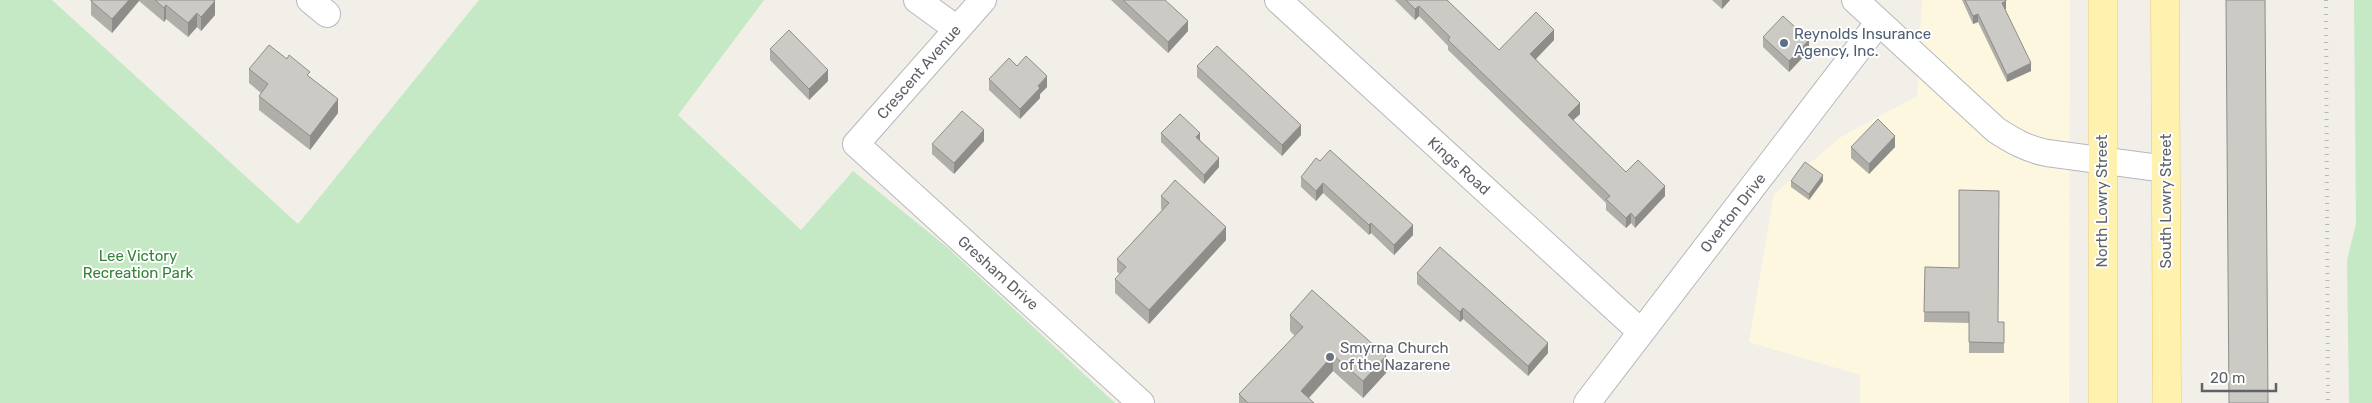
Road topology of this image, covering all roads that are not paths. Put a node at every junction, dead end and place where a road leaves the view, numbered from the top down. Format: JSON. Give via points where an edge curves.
{"nodes":[{"id":1,"x":917,"y":0,"type":"edge"},
{"id":2,"x":983,"y":0,"type":"edge"},
{"id":3,"x":1278,"y":0,"type":"edge"},
{"id":4,"x":1855,"y":0,"type":"edge"},
{"id":5,"x":2103,"y":0,"type":"edge"},
{"id":6,"x":2165,"y":0,"type":"edge"},
{"id":7,"x":1879,"y":22,"type":"junction"},
{"id":8,"x":957,"y":29,"type":"junction"},
{"id":9,"x":856,"y":144,"type":"joint"},
{"id":10,"x":2102,"y":159,"type":"junction"},
{"id":11,"x":2166,"y":169,"type":"junction"},
{"id":12,"x":1641,"y":332,"type":"junction"},
{"id":13,"x":1141,"y":403,"type":"edge"},
{"id":14,"x":1587,"y":403,"type":"edge"},
{"id":15,"x":2103,"y":403,"type":"edge"},
{"id":16,"x":2167,"y":403,"type":"edge"}],
"edges":[{"from":1,"to":8,"type":"street"},
{"from":2,"to":8,"type":"street","name":"Crescent Avenue"},
{"from":3,"to":12,"type":"street","name":"Kings Road"},
{"from":4,"to":7,"type":"street"},
{"from":5,"to":10,"type":"main road","name":"North Lowry Street"},
{"from":6,"to":11,"type":"main road","name":"South Lowry Street"},
{"from":7,"to":10,"type":"street","via":[[1996,130],[2030,149]]},
{"from":7,"to":12,"type":"street","name":"Overton Drive"},
{"from":8,"to":9,"type":"street","name":"Crescent Avenue"},
{"from":9,"to":13,"type":"street","name":"Gresham Drive"},
{"from":10,"to":11,"type":"street"},
{"from":10,"to":15,"type":"main road","name":"North Lowry Street"},
{"from":11,"to":16,"type":"main road","name":"South Lowry Street"},
{"from":12,"to":14,"type":"street","name":"Overton Drive"}]}
